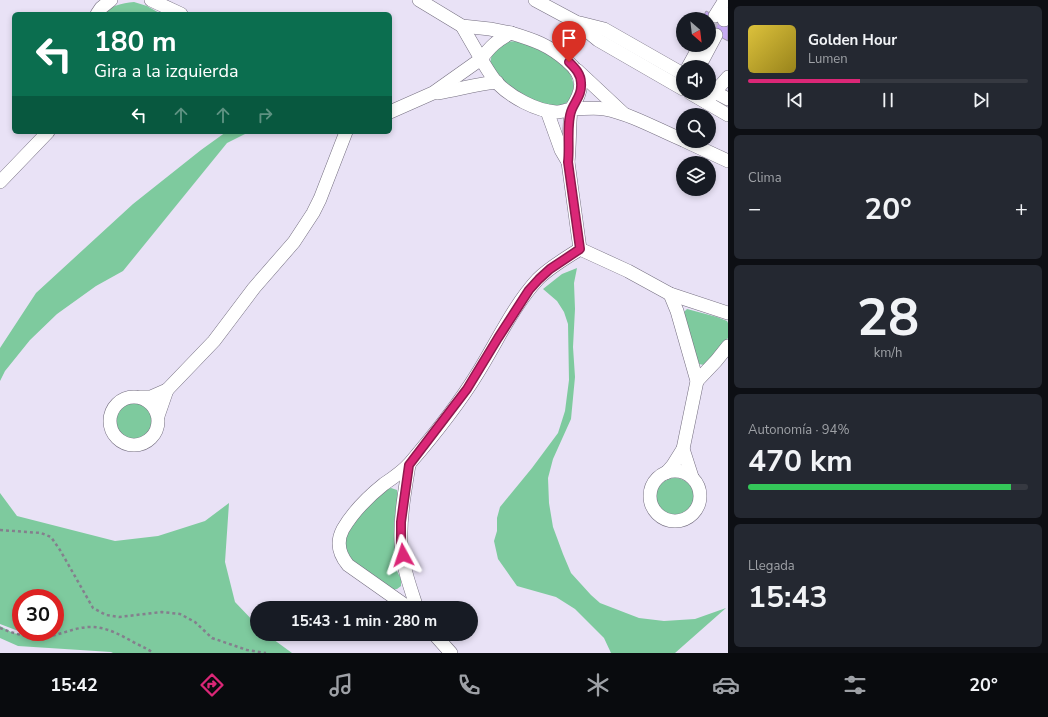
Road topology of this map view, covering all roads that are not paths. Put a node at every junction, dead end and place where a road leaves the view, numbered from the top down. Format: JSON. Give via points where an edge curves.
{"nodes":[{"id":1,"x":112,"y":0,"type":"edge"},
{"id":2,"x":151,"y":0,"type":"edge"},
{"id":3,"x":419,"y":0,"type":"edge"},
{"id":4,"x":535,"y":0,"type":"edge"},
{"id":5,"x":724,"y":0,"type":"edge"},
{"id":6,"x":98,"y":12,"type":"edge"},
{"id":7,"x":178,"y":12,"type":"edge"},
{"id":8,"x":722,"y":17,"type":"tunnel mouth"},
{"id":9,"x":462,"y":26,"type":"junction"},
{"id":10,"x":511,"y":33,"type":"junction"},
{"id":11,"x":481,"y":59,"type":"junction"},
{"id":12,"x":577,"y":70,"type":"junction"},
{"id":13,"x":728,"y":77,"type":"edge"},
{"id":14,"x":676,"y":78,"type":"edge"},
{"id":15,"x":497,"y":82,"type":"junction"},
{"id":16,"x":716,"y":87,"type":"edge"},
{"id":17,"x":716,"y":92,"type":"edge"},
{"id":18,"x":433,"y":93,"type":"junction"},
{"id":19,"x":728,"y":99,"type":"edge"},
{"id":20,"x":702,"y":100,"type":"edge"},
{"id":21,"x":706,"y":102,"type":"joint"},
{"id":22,"x":572,"y":110,"type":"junction"},
{"id":23,"x":392,"y":111,"type":"edge"},
{"id":24,"x":547,"y":111,"type":"junction"},
{"id":25,"x":626,"y":115,"type":"junction"},
{"id":26,"x":728,"y":115,"type":"edge"},
{"id":27,"x":46,"y":134,"type":"edge"},
{"id":28,"x":345,"y":134,"type":"edge"},
{"id":29,"x":676,"y":137,"type":"edge"},
{"id":30,"x":699,"y":148,"type":"edge"},
{"id":31,"x":728,"y":161,"type":"edge"},
{"id":32,"x":568,"y":162,"type":"junction"},
{"id":33,"x":0,"y":182,"type":"edge"},
{"id":34,"x":580,"y":249,"type":"junction"},
{"id":35,"x":670,"y":294,"type":"junction"},
{"id":36,"x":728,"y":314,"type":"edge"},
{"id":37,"x":728,"y":346,"type":"edge"},
{"id":38,"x":696,"y":381,"type":"junction"},
{"id":39,"x":167,"y":390,"type":"junction"},
{"id":40,"x":140,"y":397,"type":"junction"},
{"id":41,"x":158,"y":416,"type":"junction"},
{"id":42,"x":683,"y":449,"type":"junction"},
{"id":43,"x":409,"y":465,"type":"junction"},
{"id":44,"x":666,"y":473,"type":"junction"},
{"id":45,"x":692,"y":477,"type":"junction"},
{"id":46,"x":399,"y":601,"type":"edge"},
{"id":47,"x":415,"y":601,"type":"edge"},
{"id":48,"x":440,"y":641,"type":"edge"},
{"id":49,"x":451,"y":653,"type":"edge"}],
"edges":[{"from":1,"to":6,"type":"street"},
{"from":2,"to":7,"type":"street"},
{"from":3,"to":9,"type":"street"},
{"from":4,"to":14,"type":"street","via":[[576,22],[598,40]]},
{"from":5,"to":8,"type":"street"},
{"from":9,"to":10,"type":"street"},
{"from":9,"to":11,"type":"street"},
{"from":10,"to":11,"type":"street","via":[[495,42]]},
{"from":10,"to":12,"type":"street","via":[[542,43]]},
{"from":11,"to":15,"type":"street"},
{"from":11,"to":18,"type":"street"},
{"from":12,"to":22,"type":"street","via":[[581,91]]},
{"from":12,"to":25,"type":"street"},
{"from":13,"to":16,"type":"street"},
{"from":15,"to":18,"type":"street"},
{"from":15,"to":24,"type":"street","via":[[525,103]]},
{"from":17,"to":19,"type":"street"},
{"from":18,"to":23,"type":"street"},
{"from":20,"to":21,"type":"street"},
{"from":21,"to":26,"type":"street"},
{"from":22,"to":24,"type":"street"},
{"from":22,"to":25,"type":"street","via":[[606,109]]},
{"from":22,"to":32,"type":"street"},
{"from":24,"to":32,"type":"street"},
{"from":25,"to":29,"type":"street"},
{"from":27,"to":33,"type":"street"},
{"from":28,"to":39,"type":"street","via":[[320,199],[297,237],[214,341]]},
{"from":30,"to":31,"type":"street"},
{"from":32,"to":34,"type":"street"},
{"from":34,"to":35,"type":"street"},
{"from":34,"to":43,"type":"street","via":[[550,269],[529,290],[464,394]]},
{"from":35,"to":36,"type":"street"},
{"from":35,"to":38,"type":"street"},
{"from":37,"to":38,"type":"street"},
{"from":38,"to":42,"type":"street"},
{"from":39,"to":40,"type":"street","via":[[151,397]]},
{"from":39,"to":41,"type":"street"},
{"from":40,"to":41,"type":"street","via":[[152,404]]},
{"from":40,"to":41,"type":"street","via":[[124,398],[112,410],[110,426],[119,440],[134,445],[150,439],[158,425]]},
{"from":42,"to":44,"type":"street","via":[[674,466]]},
{"from":42,"to":45,"type":"street"},
{"from":43,"to":46,"type":"street","via":[[380,488],[348,520],[339,541],[342,558],[348,565]]},
{"from":43,"to":47,"type":"street","via":[[401,522],[401,543],[404,566]]},
{"from":44,"to":45,"type":"street","via":[[679,471]]},
{"from":44,"to":45,"type":"street","via":[[652,484],[650,501],[658,516],[670,521],[683,520],[691,516],[696,509],[700,501],[700,492]]},
{"from":48,"to":49,"type":"street"}]}
